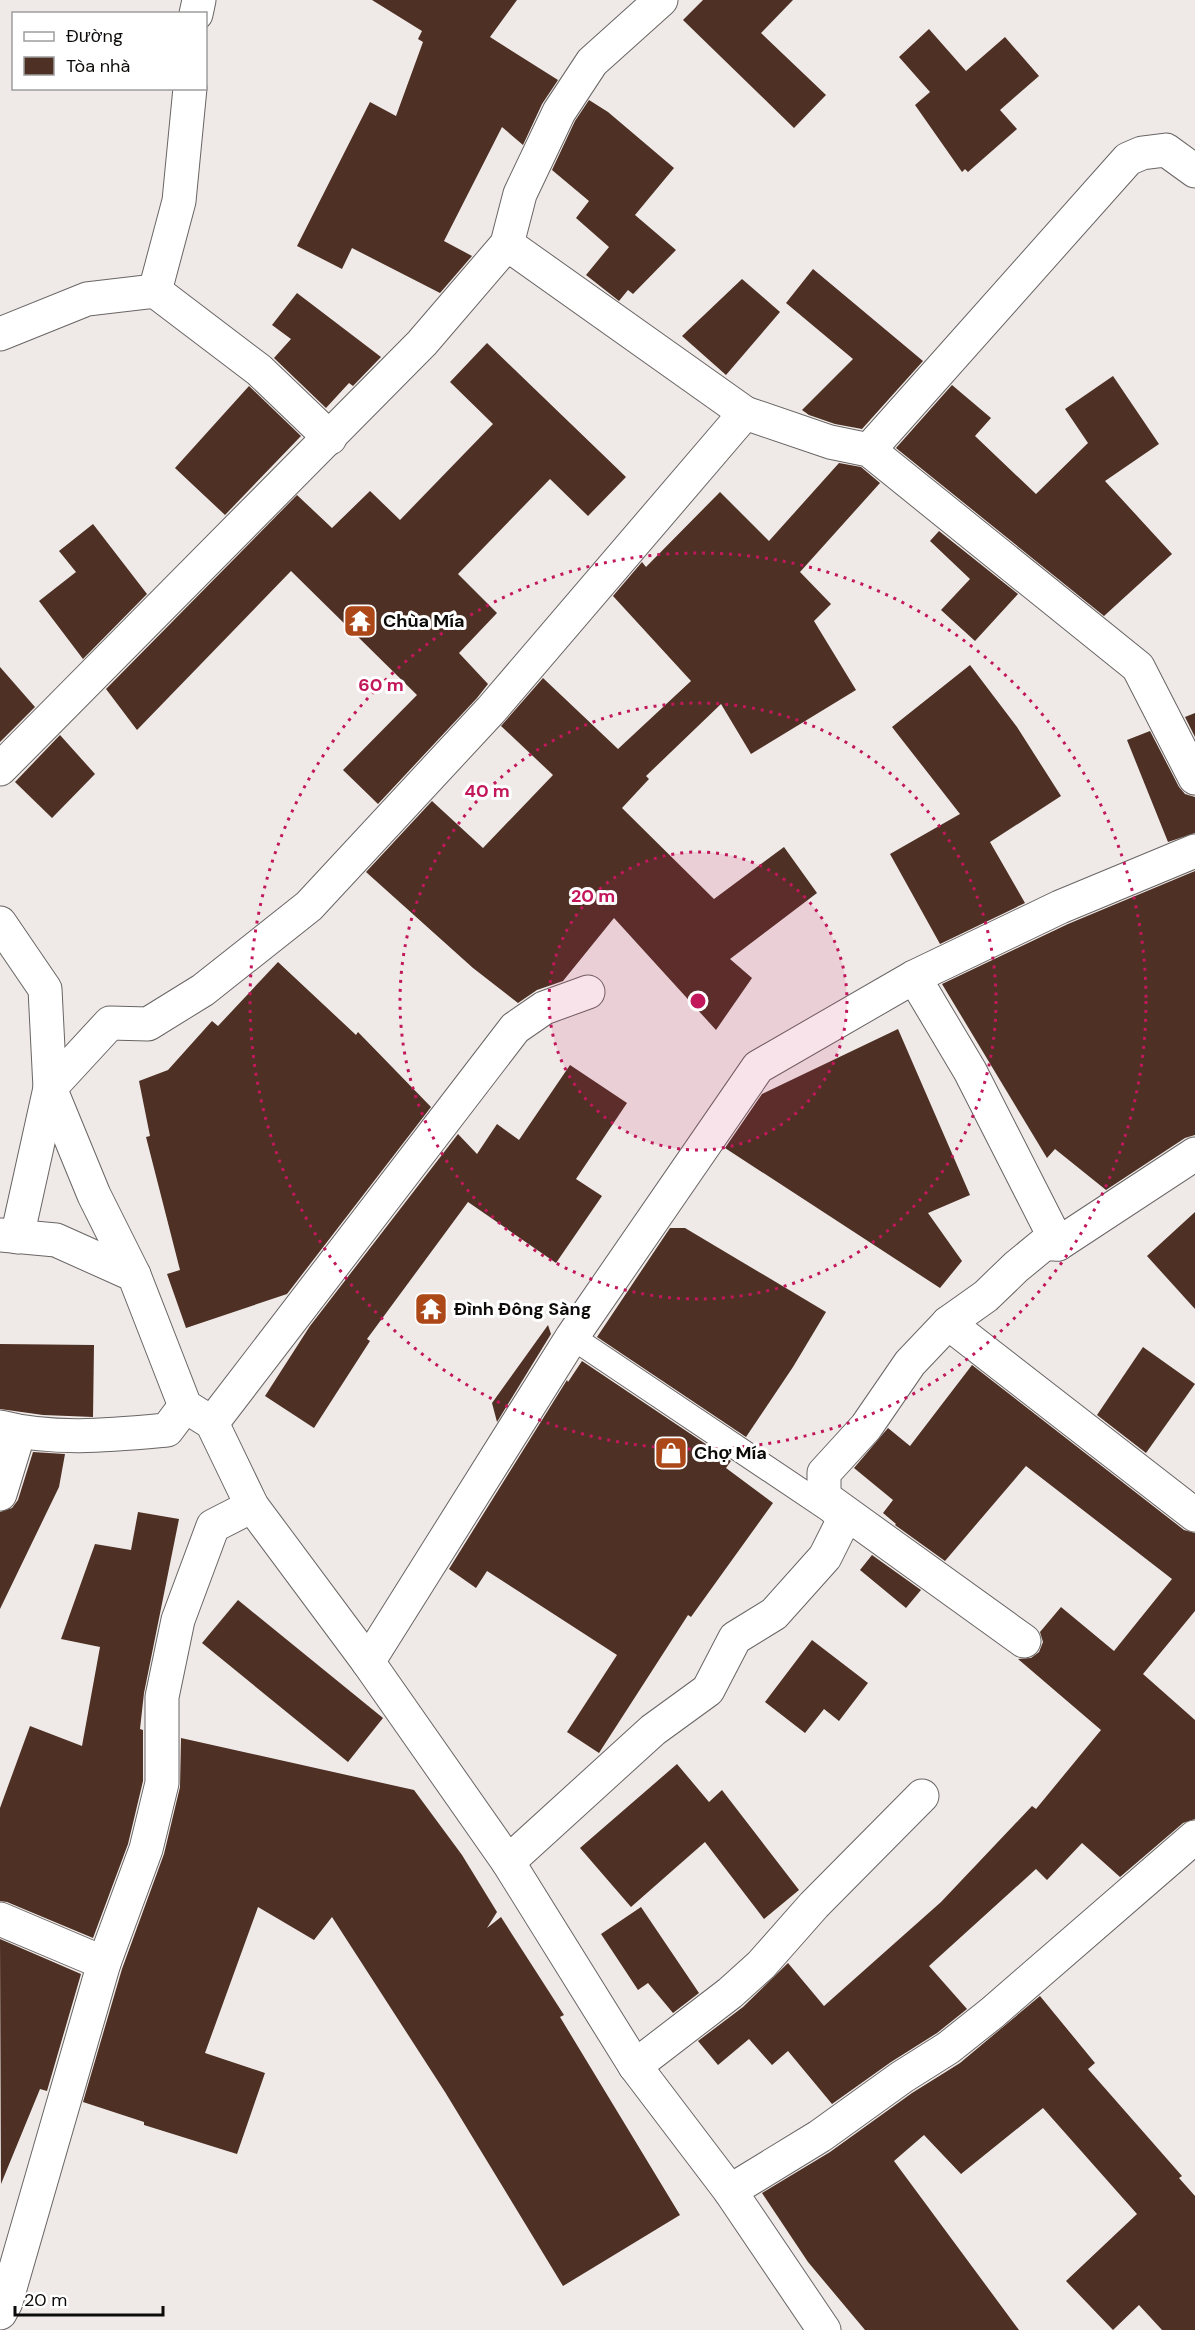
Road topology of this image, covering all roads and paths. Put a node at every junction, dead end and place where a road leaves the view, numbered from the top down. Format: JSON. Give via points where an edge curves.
{"nodes":[{"id":1,"x":661,"y":0,"type":"edge"},
{"id":2,"x":190,"y":90,"type":"edge"},
{"id":3,"x":1195,"y":171,"type":"edge"},
{"id":4,"x":507,"y":244,"type":"junction"},
{"id":5,"x":155,"y":291,"type":"junction"},
{"id":6,"x":0,"y":334,"type":"edge"},
{"id":7,"x":745,"y":413,"type":"junction"},
{"id":8,"x":330,"y":438,"type":"junction"},
{"id":9,"x":869,"y":450,"type":"junction"},
{"id":10,"x":0,"y":769,"type":"edge"},
{"id":11,"x":1195,"y":778,"type":"edge"},
{"id":12,"x":1195,"y":851,"type":"edge"},
{"id":13,"x":0,"y":923,"type":"edge"},
{"id":14,"x":914,"y":977,"type":"junction"},
{"id":15,"x":588,"y":992,"type":"dead end"},
{"id":16,"x":50,"y":1088,"type":"junction"},
{"id":17,"x":1195,"y":1154,"type":"edge"},
{"id":18,"x":8,"y":1236,"type":"edge"},
{"id":19,"x":1058,"y":1244,"type":"junction"},
{"id":20,"x":134,"y":1275,"type":"junction"},
{"id":21,"x":948,"y":1323,"type":"junction"},
{"id":22,"x":572,"y":1338,"type":"junction"},
{"id":23,"x":184,"y":1406,"type":"junction"},
{"id":24,"x":212,"y":1423,"type":"junction"},
{"id":25,"x":9,"y":1429,"type":"edge"},
{"id":26,"x":0,"y":1494,"type":"edge"},
{"id":27,"x":252,"y":1506,"type":"junction"},
{"id":28,"x":837,"y":1511,"type":"junction"},
{"id":29,"x":1195,"y":1515,"type":"edge"},
{"id":30,"x":1024,"y":1641,"type":"dead end"},
{"id":31,"x":368,"y":1662,"type":"junction"},
{"id":32,"x":922,"y":1796,"type":"dead end"},
{"id":33,"x":1195,"y":1837,"type":"edge"},
{"id":34,"x":508,"y":1862,"type":"junction"},
{"id":35,"x":0,"y":1919,"type":"edge"},
{"id":36,"x":104,"y":1963,"type":"junction"},
{"id":37,"x":634,"y":2066,"type":"junction"},
{"id":38,"x":730,"y":2191,"type":"junction"},
{"id":39,"x":2,"y":2304,"type":"edge"},
{"id":40,"x":824,"y":2330,"type":"edge"}],
"edges":[{"from":1,"to":4,"type":"street","via":[[592,62],[559,112],[520,194]]},
{"from":2,"to":5,"type":"street","via":[[179,201]]},
{"from":3,"to":9,"type":"street","via":[[1166,150],[1128,159]]},
{"from":4,"to":7,"type":"street"},
{"from":4,"to":8,"type":"street","via":[[422,343]]},
{"from":5,"to":6,"type":"street","via":[[87,300]]},
{"from":5,"to":8,"type":"street","via":[[259,370]]},
{"from":7,"to":9,"type":"street"},
{"from":7,"to":16,"type":"street","via":[[491,710],[309,906],[203,990],[148,1024],[110,1023]]},
{"from":8,"to":10,"type":"street"},
{"from":9,"to":11,"type":"street","via":[[1138,667]]},
{"from":12,"to":14,"type":"street","via":[[1060,907]]},
{"from":13,"to":16,"type":"street","via":[[45,989]]},
{"from":14,"to":19,"type":"street","via":[[970,1071]]},
{"from":14,"to":22,"type":"street","via":[[758,1067]]},
{"from":15,"to":24,"type":"street","via":[[544,1008],[515,1028]]},
{"from":16,"to":18,"type":"street"},
{"from":16,"to":20,"type":"street","via":[[94,1195]]},
{"from":17,"to":19,"type":"street"},
{"from":18,"to":20,"type":"street","via":[[56,1240]]},
{"from":19,"to":21,"type":"street","via":[[1044,1244],[986,1296]]},
{"from":20,"to":23,"type":"street"},
{"from":21,"to":28,"type":"street","via":[[910,1363],[866,1427],[824,1473],[824,1496]]},
{"from":21,"to":29,"type":"street"},
{"from":22,"to":28,"type":"lane"},
{"from":22,"to":31,"type":"street"},
{"from":23,"to":24,"type":"street"},
{"from":23,"to":25,"type":"street","via":[[167,1430],[71,1436]]},
{"from":24,"to":27,"type":"street"},
{"from":25,"to":26,"type":"street"},
{"from":27,"to":31,"type":"street"},
{"from":27,"to":36,"type":"street","via":[[213,1526],[178,1620],[162,1697],[162,1783],[146,1849]]},
{"from":28,"to":30,"type":"street"},
{"from":28,"to":34,"type":"street","via":[[825,1557],[774,1614],[735,1638],[708,1690],[653,1730]]},
{"from":31,"to":34,"type":"street"},
{"from":32,"to":37,"type":"street","via":[[814,1905],[761,1965],[730,1994]]},
{"from":33,"to":38,"type":"street","via":[[948,2048]]},
{"from":34,"to":37,"type":"street"},
{"from":35,"to":36,"type":"street"},
{"from":36,"to":39,"type":"street"},
{"from":37,"to":38,"type":"street"},
{"from":38,"to":40,"type":"street"}]}
